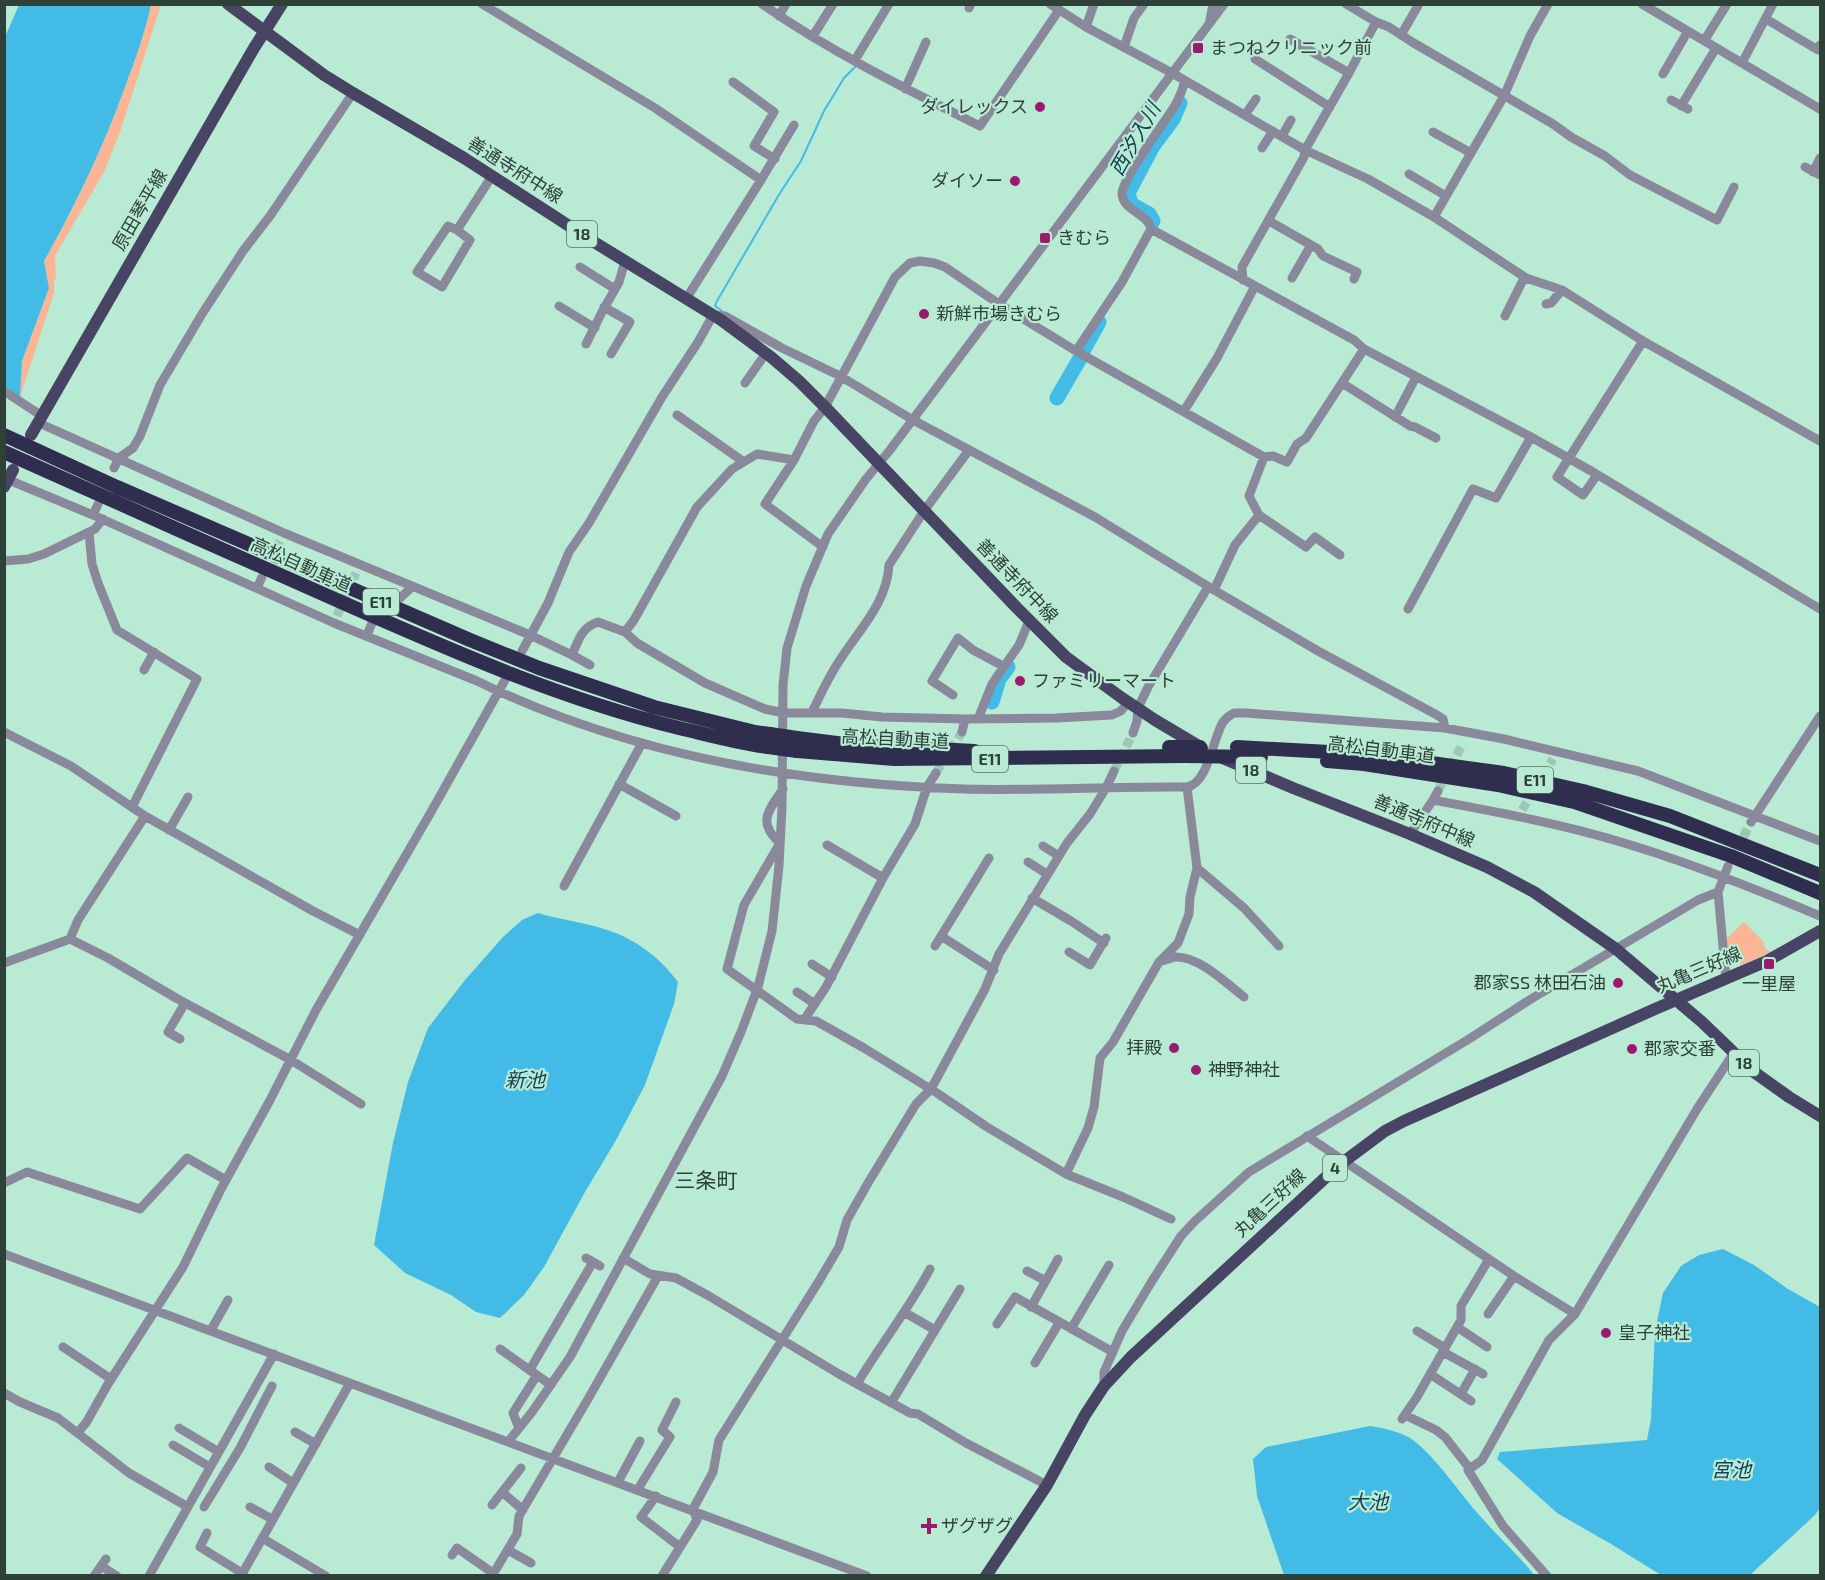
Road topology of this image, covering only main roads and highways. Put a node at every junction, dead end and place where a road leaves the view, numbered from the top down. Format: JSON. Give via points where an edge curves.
{"nodes":[{"id":1,"x":228,"y":4,"type":"edge"},
{"id":2,"x":282,"y":4,"type":"edge"},
{"id":3,"x":264,"y":31,"type":"junction"},
{"id":4,"x":4,"y":435,"type":"edge"},
{"id":5,"x":31,"y":435,"type":"dead end"},
{"id":6,"x":4,"y":452,"type":"edge"},
{"id":7,"x":769,"y":740,"type":"junction"},
{"id":8,"x":797,"y":744,"type":"junction"},
{"id":9,"x":1821,"y":875,"type":"edge"},
{"id":10,"x":1821,"y":893,"type":"edge"},
{"id":11,"x":1821,"y":931,"type":"edge"},
{"id":12,"x":1676,"y":1000,"type":"junction"},
{"id":13,"x":1821,"y":1116,"type":"edge"},
{"id":14,"x":986,"y":1575,"type":"edge"}],
"edges":[{"from":1,"to":3,"type":"main road","name":"善通寺府中線","number":"18"},
{"from":2,"to":3,"type":"main road","name":"原田琴平線"},
{"from":3,"to":5,"type":"main road","name":"原田琴平線"},
{"from":3,"to":12,"type":"main road","name":"善通寺府中線","number":"18","via":[[324,75],[713,315],[765,353],[825,406],[1066,657],[1133,705],[1211,752],[1487,867],[1534,892],[1616,949]]},
{"from":4,"to":7,"type":"highway","name":"高松自動車道","number":"E11","via":[[540,668],[654,707],[755,732]]},
{"from":6,"to":7,"type":"highway","name":"高松自動車道","number":"E11","via":[[525,681],[601,707],[742,743]]},
{"from":7,"to":8,"type":"highway","name":"高松自動車道","number":"E11","bridge":true},
{"from":8,"to":9,"type":"highway","name":"高松自動車道","number":"E11","bridge":true,"via":[[970,751],[1237,747],[1366,754],[1504,773],[1583,791],[1670,816]]},
{"from":8,"to":10,"type":"highway","name":"高松自動車道","number":"E11","bridge":true,"via":[[894,759],[1184,756],[1364,764],[1498,785],[1574,802],[1731,856]]},
{"from":11,"to":12,"type":"main road","name":"丸亀三好線","number":"4","via":[[1767,961]]},
{"from":12,"to":13,"type":"main road","name":"善通寺府中線","number":"18","via":[[1772,1085]]},
{"from":12,"to":14,"type":"main road","name":"丸亀三好線","number":"4","via":[[1404,1121],[1345,1160],[1104,1386],[1047,1485]]}]}
